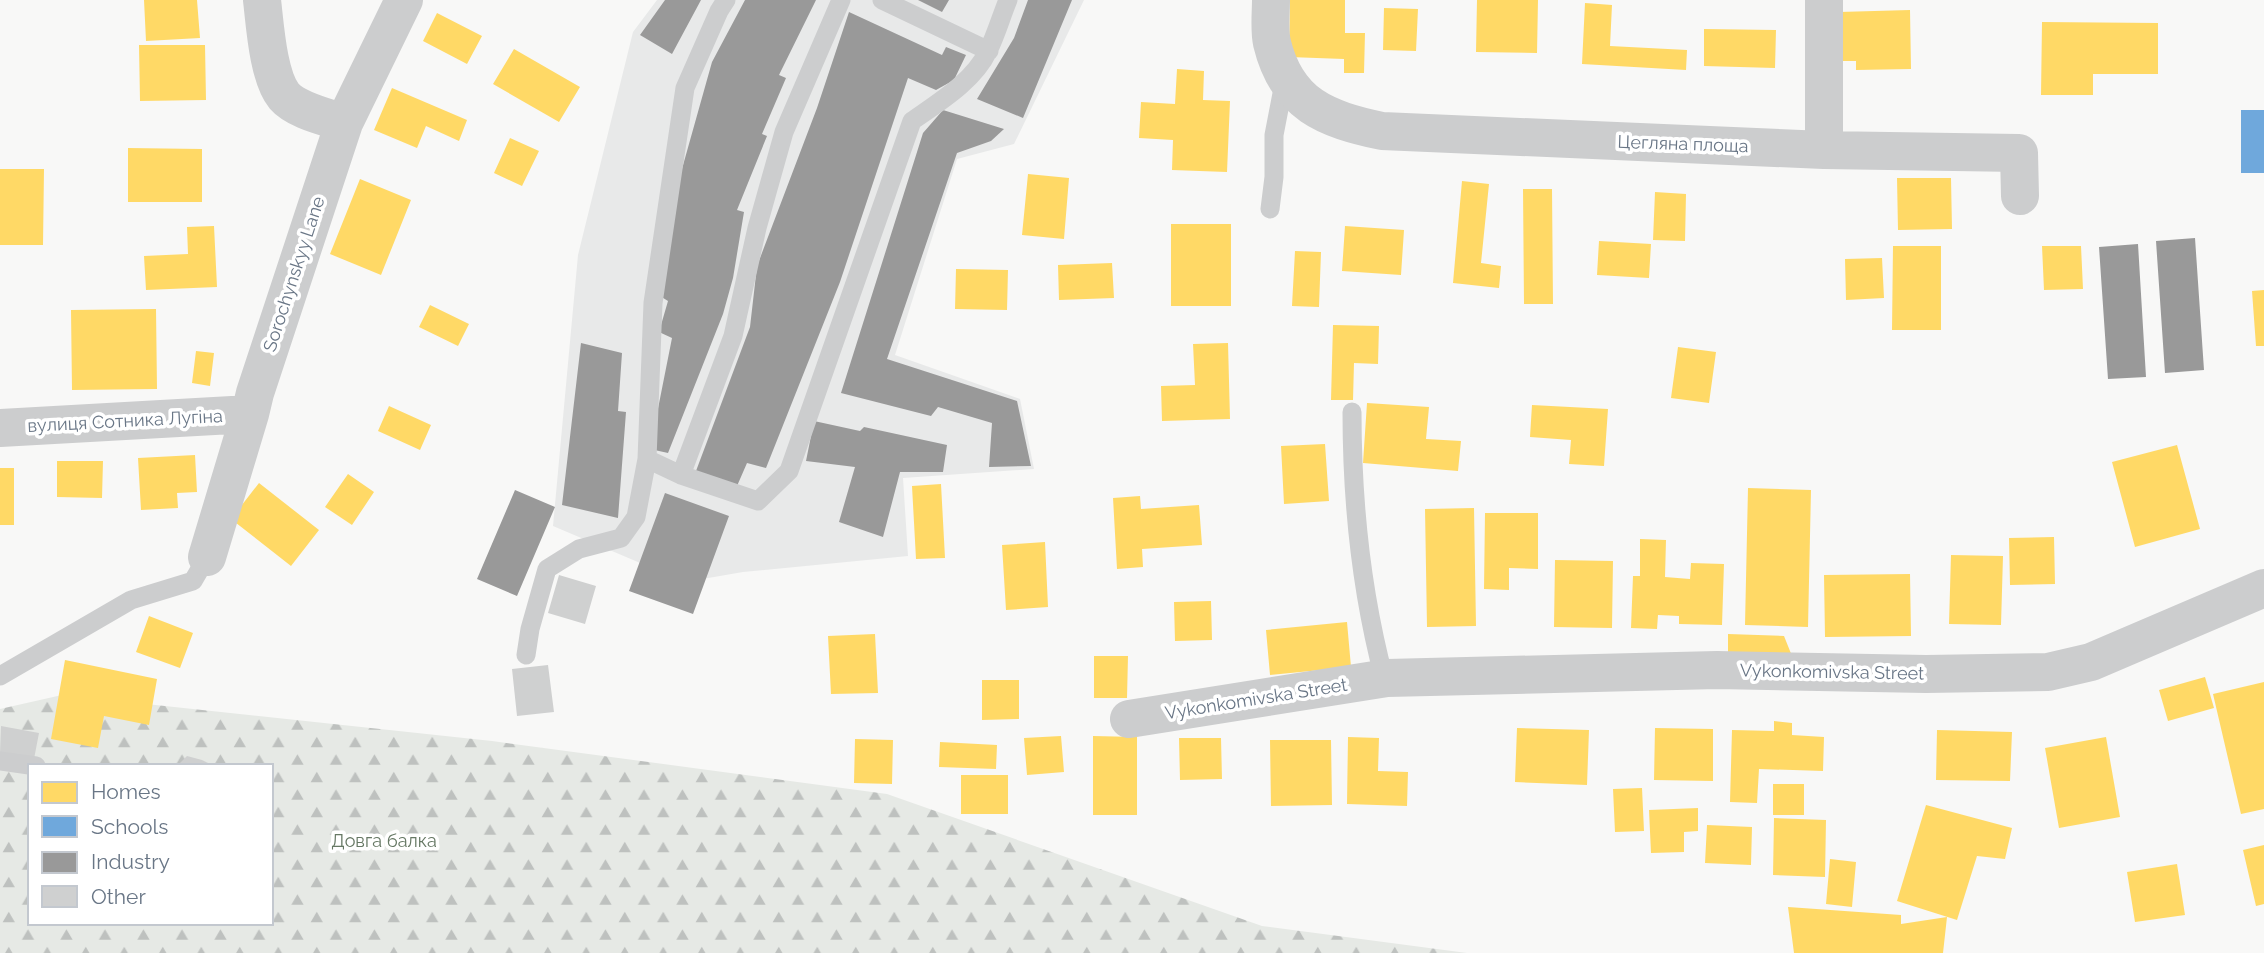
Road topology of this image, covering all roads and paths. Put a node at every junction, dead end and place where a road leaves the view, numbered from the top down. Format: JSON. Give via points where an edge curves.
{"nodes":[{"id":1,"x":262,"y":0,"type":"edge"},
{"id":2,"x":404,"y":0,"type":"edge"},
{"id":3,"x":726,"y":0,"type":"edge"},
{"id":4,"x":841,"y":0,"type":"edge"},
{"id":5,"x":883,"y":0,"type":"edge"},
{"id":6,"x":1008,"y":0,"type":"edge"},
{"id":7,"x":1272,"y":0,"type":"edge"},
{"id":8,"x":1824,"y":0,"type":"edge"},
{"id":9,"x":989,"y":51,"type":"junction"},
{"id":10,"x":1285,"y":77,"type":"junction"},
{"id":11,"x":344,"y":123,"type":"junction"},
{"id":12,"x":1824,"y":150,"type":"junction"},
{"id":13,"x":2020,"y":196,"type":"dead end"},
{"id":14,"x":1269,"y":209,"type":"dead end"},
{"id":15,"x":1352,"y":412,"type":"dead end"},
{"id":16,"x":250,"y":414,"type":"junction"},
{"id":17,"x":0,"y":428,"type":"edge"},
{"id":18,"x":647,"y":459,"type":"junction"},
{"id":19,"x":681,"y":475,"type":"junction"},
{"id":20,"x":207,"y":557,"type":"joint"},
{"id":21,"x":2264,"y":588,"type":"edge"},
{"id":22,"x":526,"y":655,"type":"dead end"},
{"id":23,"x":0,"y":676,"type":"edge"},
{"id":24,"x":1384,"y":678,"type":"junction"},
{"id":25,"x":1129,"y":719,"type":"dead end"},
{"id":26,"x":0,"y":761,"type":"edge"},
{"id":27,"x":28,"y":765,"type":"edge"}],
"edges":[{"from":1,"to":11,"type":"street","via":[[270,62],[285,96],[310,112]]},
{"from":2,"to":11,"type":"street","name":"Sorochynskyy Lane"},
{"from":3,"to":18,"type":"lane","via":[[685,88],[653,303]]},
{"from":4,"to":19,"type":"lane","via":[[783,132],[733,335]]},
{"from":5,"to":9,"type":"lane"},
{"from":6,"to":9,"type":"lane"},
{"from":7,"to":10,"type":"street","via":[[1271,42]]},
{"from":8,"to":12,"type":"street"},
{"from":9,"to":19,"type":"lane","via":[[979,67],[912,121],[789,471],[758,501]]},
{"from":10,"to":12,"type":"street","name":"Цегляна площа","via":[[1309,106],[1344,123],[1382,131]]},
{"from":10,"to":14,"type":"lane","via":[[1274,135]]},
{"from":11,"to":16,"type":"street","name":"Sorochynskyy Lane"},
{"from":12,"to":13,"type":"street","name":"Цегляна площа","via":[[2019,153]]},
{"from":15,"to":24,"type":"lane","via":[[1352,480],[1371,628]]},
{"from":16,"to":17,"type":"street","name":"вулиця Сотника Лугіна"},
{"from":16,"to":20,"type":"street","name":"Sorochynskyy Lane"},
{"from":18,"to":19,"type":"lane"},
{"from":18,"to":22,"type":"lane","via":[[636,517],[621,538],[579,549],[547,569]]},
{"from":20,"to":23,"type":"lane","via":[[193,581],[131,600]]},
{"from":21,"to":24,"type":"street","name":"Vykonkomivska Street","via":[[2091,662],[2048,672],[1717,670]]},
{"from":24,"to":25,"type":"street","name":"Vykonkomivska Street"},
{"from":26,"to":27,"type":"lane"}]}
